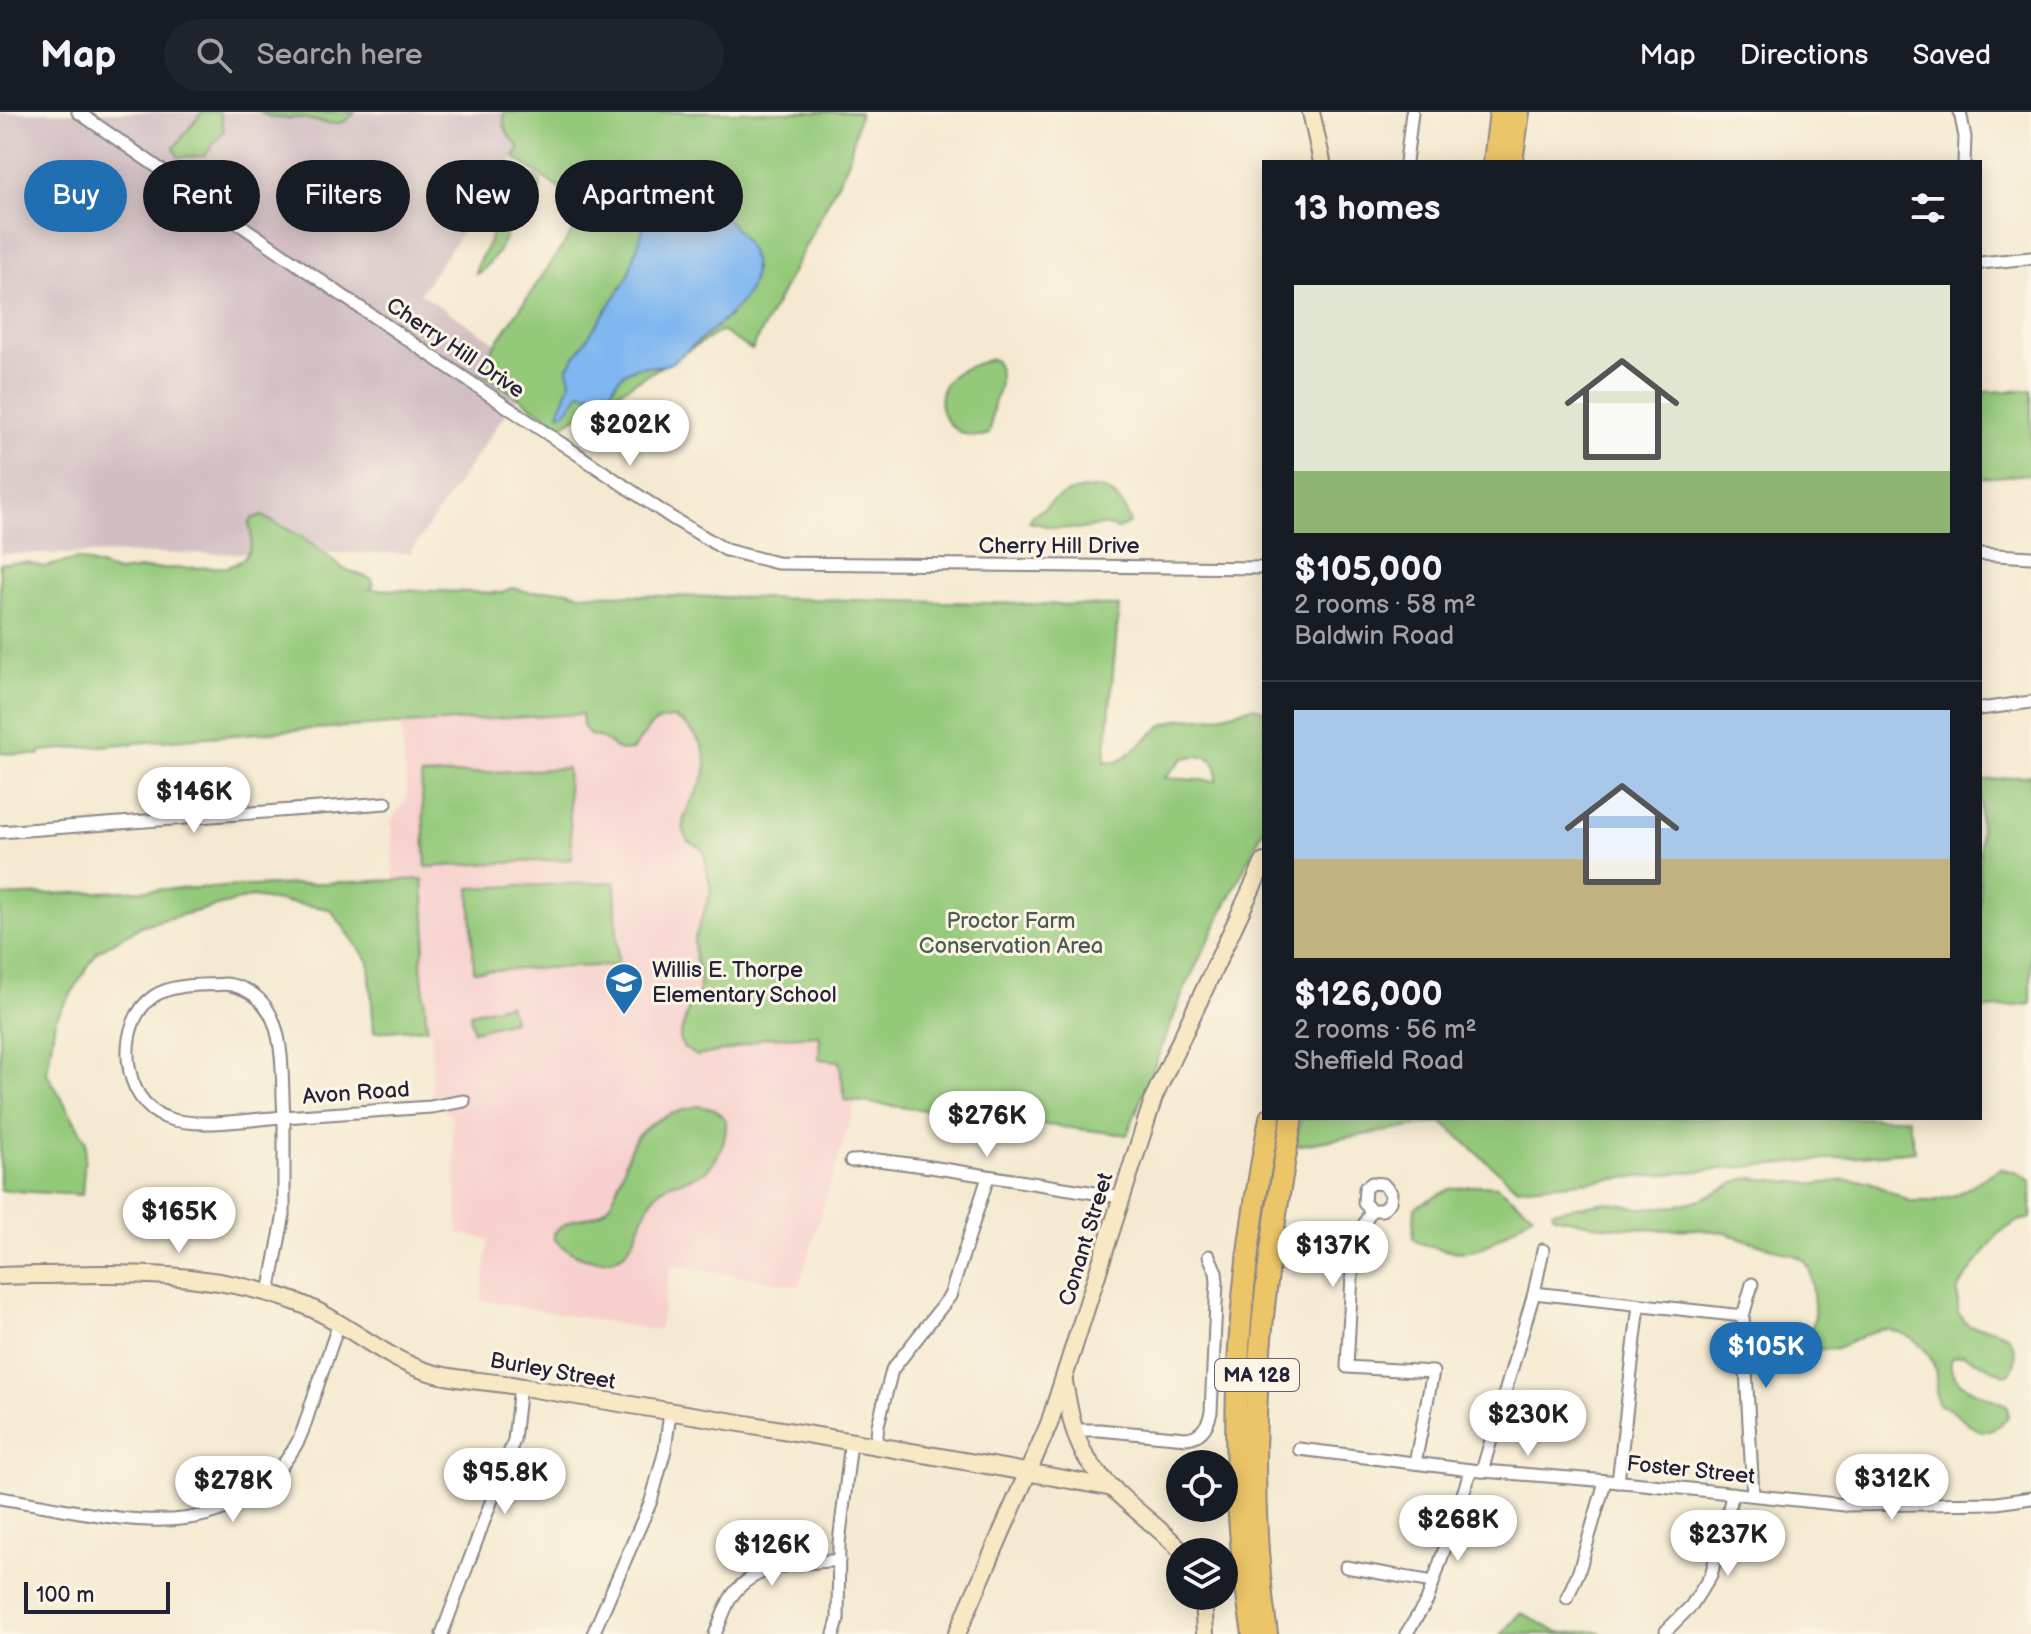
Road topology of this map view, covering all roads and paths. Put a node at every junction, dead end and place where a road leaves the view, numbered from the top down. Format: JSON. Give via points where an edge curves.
{"nodes":[{"id":1,"x":78,"y":112,"type":"edge"},
{"id":2,"x":1311,"y":112,"type":"edge"},
{"id":3,"x":1412,"y":112,"type":"edge"},
{"id":4,"x":1500,"y":112,"type":"edge"},
{"id":5,"x":1519,"y":112,"type":"edge"},
{"id":6,"x":1960,"y":112,"type":"edge"},
{"id":7,"x":1322,"y":160,"type":"edge"},
{"id":8,"x":1406,"y":160,"type":"edge"},
{"id":9,"x":1494,"y":160,"type":"edge"},
{"id":10,"x":1512,"y":160,"type":"edge"},
{"id":11,"x":1964,"y":160,"type":"edge"},
{"id":12,"x":2031,"y":258,"type":"edge"},
{"id":13,"x":1982,"y":263,"type":"edge"},
{"id":14,"x":1982,"y":554,"type":"edge"},
{"id":15,"x":2031,"y":557,"type":"edge"},
{"id":16,"x":1262,"y":568,"type":"edge"},
{"id":17,"x":2031,"y":702,"type":"edge"},
{"id":18,"x":1982,"y":709,"type":"edge"},
{"id":19,"x":386,"y":803,"type":"dead end"},
{"id":20,"x":0,"y":832,"type":"edge"},
{"id":21,"x":1262,"y":866,"type":"edge"},
{"id":22,"x":464,"y":1101,"type":"dead end"},
{"id":23,"x":284,"y":1117,"type":"junction"},
{"id":24,"x":1270,"y":1120,"type":"edge"},
{"id":25,"x":1292,"y":1120,"type":"edge"},
{"id":26,"x":851,"y":1161,"type":"dead end"},
{"id":27,"x":988,"y":1177,"type":"junction"},
{"id":28,"x":1121,"y":1197,"type":"junction"},
{"id":29,"x":1371,"y":1210,"type":"dead end"},
{"id":30,"x":1543,"y":1250,"type":"dead end"},
{"id":31,"x":1209,"y":1256,"type":"dead end"},
{"id":32,"x":0,"y":1276,"type":"edge"},
{"id":33,"x":1752,"y":1284,"type":"dead end"},
{"id":34,"x":269,"y":1293,"type":"junction"},
{"id":35,"x":1534,"y":1293,"type":"junction"},
{"id":36,"x":1639,"y":1305,"type":"junction"},
{"id":37,"x":1743,"y":1316,"type":"junction"},
{"id":38,"x":339,"y":1323,"type":"junction"},
{"id":39,"x":1064,"y":1381,"type":"junction"},
{"id":40,"x":520,"y":1386,"type":"junction"},
{"id":41,"x":670,"y":1413,"type":"junction"},
{"id":42,"x":1075,"y":1430,"type":"junction"},
{"id":43,"x":851,"y":1442,"type":"junction"},
{"id":44,"x":876,"y":1446,"type":"junction"},
{"id":45,"x":1299,"y":1449,"type":"dead end"},
{"id":46,"x":1415,"y":1463,"type":"junction"},
{"id":47,"x":1476,"y":1470,"type":"junction"},
{"id":48,"x":1028,"y":1472,"type":"junction"},
{"id":49,"x":1605,"y":1482,"type":"junction"},
{"id":50,"x":1618,"y":1482,"type":"junction"},
{"id":51,"x":1113,"y":1488,"type":"junction"},
{"id":52,"x":1733,"y":1493,"type":"junction"},
{"id":53,"x":1753,"y":1495,"type":"junction"},
{"id":54,"x":0,"y":1498,"type":"edge"},
{"id":55,"x":1256,"y":1498,"type":"junction"},
{"id":56,"x":2031,"y":1498,"type":"edge"},
{"id":57,"x":1239,"y":1519,"type":"junction"},
{"id":58,"x":1168,"y":1538,"type":"edge"},
{"id":59,"x":839,"y":1560,"type":"junction"},
{"id":60,"x":1346,"y":1567,"type":"dead end"},
{"id":61,"x":1433,"y":1582,"type":"junction"},
{"id":62,"x":1567,"y":1598,"type":"dead end"},
{"id":63,"x":1204,"y":1610,"type":"edge"},
{"id":64,"x":1666,"y":1631,"type":"dead end"},
{"id":65,"x":442,"y":1634,"type":"edge"},
{"id":66,"x":593,"y":1634,"type":"edge"},
{"id":67,"x":715,"y":1634,"type":"edge"},
{"id":68,"x":834,"y":1634,"type":"edge"},
{"id":69,"x":957,"y":1634,"type":"edge"},
{"id":70,"x":1205,"y":1634,"type":"edge"},
{"id":71,"x":1243,"y":1634,"type":"edge"},
{"id":72,"x":1253,"y":1634,"type":"edge"},
{"id":73,"x":1267,"y":1634,"type":"edge"},
{"id":74,"x":1275,"y":1634,"type":"edge"},
{"id":75,"x":1406,"y":1634,"type":"edge"}],
"edges":[{"from":1,"to":16,"type":"street","name":"Cherry Hill Drive","via":[[343,296],[726,550],[777,563]]},
{"from":2,"to":7,"type":"main road"},
{"from":3,"to":8,"type":"street"},
{"from":4,"to":9,"type":"highway"},
{"from":5,"to":10,"type":"highway"},
{"from":6,"to":11,"type":"street"},
{"from":12,"to":13,"type":"street"},
{"from":14,"to":15,"type":"street"},
{"from":17,"to":18,"type":"street"},
{"from":19,"to":20,"type":"street"},
{"from":21,"to":28,"type":"main road","name":"Conant Street","via":[[1159,1085]]},
{"from":22,"to":23,"type":"street","name":"Avon Road"},
{"from":23,"to":23,"type":"street","via":[[276,1022],[262,1000],[241,986],[226,984],[167,989],[136,1013],[130,1027],[131,1076],[136,1092],[155,1113],[184,1122]]},
{"from":23,"to":34,"type":"street","name":"Avon Road","via":[[284,1214]]},
{"from":24,"to":57,"type":"highway","number":"MA 128","via":[[1238,1337]]},
{"from":25,"to":55,"type":"highway","number":"MA 128","via":[[1261,1315]]},
{"from":26,"to":27,"type":"street","via":[[878,1160]]},
{"from":27,"to":28,"type":"street"},
{"from":27,"to":44,"type":"street","via":[[950,1296],[892,1370]]},
{"from":28,"to":39,"type":"main road","name":"Conant Street"},
{"from":29,"to":46,"type":"street","via":[[1353,1257],[1347,1367],[1433,1372]]},
{"from":30,"to":35,"type":"street"},
{"from":31,"to":42,"type":"street","via":[[1216,1294],[1206,1427],[1186,1438]]},
{"from":32,"to":34,"type":"main road","name":"Burley Street","via":[[196,1277]]},
{"from":33,"to":37,"type":"street"},
{"from":34,"to":38,"type":"main road","name":"Burley Street"},
{"from":35,"to":36,"type":"street"},
{"from":35,"to":47,"type":"street"},
{"from":36,"to":37,"type":"street"},
{"from":36,"to":50,"type":"street"},
{"from":37,"to":53,"type":"street"},
{"from":38,"to":40,"type":"main road","name":"Burley Street","via":[[416,1367]]},
{"from":38,"to":54,"type":"street","via":[[298,1443],[268,1480],[239,1502],[195,1519],[168,1522]]},
{"from":39,"to":42,"type":"main road"},
{"from":39,"to":48,"type":"main road","name":"Conant Street"},
{"from":40,"to":41,"type":"main road","name":"Burley Street"},
{"from":40,"to":65,"type":"street","via":[[514,1440]]},
{"from":41,"to":43,"type":"main road","name":"Burley Street"},
{"from":41,"to":66,"type":"street","via":[[651,1501]]},
{"from":42,"to":51,"type":"main road","via":[[1088,1460]]},
{"from":43,"to":44,"type":"main road","name":"Burley Street"},
{"from":43,"to":59,"type":"street"},
{"from":44,"to":48,"type":"main road","name":"Burley Street"},
{"from":45,"to":46,"type":"street","name":"Foster Street"},
{"from":46,"to":47,"type":"street","name":"Foster Street"},
{"from":47,"to":49,"type":"street","name":"Foster Street"},
{"from":47,"to":61,"type":"street"},
{"from":48,"to":51,"type":"main road","name":"Burley Street"},
{"from":48,"to":69,"type":"main road","name":"Conant Street"},
{"from":49,"to":50,"type":"street","name":"Foster Street"},
{"from":49,"to":62,"type":"street"},
{"from":50,"to":52,"type":"street","name":"Foster Street"},
{"from":51,"to":58,"type":"main road"},
{"from":52,"to":53,"type":"street","name":"Foster Street"},
{"from":52,"to":64,"type":"street","via":[[1711,1575]]},
{"from":53,"to":56,"type":"street","name":"Foster Street","via":[[1845,1505]]},
{"from":55,"to":73,"type":"highway","number":"MA 128"},
{"from":55,"to":74,"type":"highway"},
{"from":57,"to":71,"type":"highway"},
{"from":57,"to":72,"type":"highway","number":"MA 128"},
{"from":59,"to":67,"type":"street","via":[[773,1568],[752,1577],[731,1598]]},
{"from":59,"to":68,"type":"street"},
{"from":60,"to":61,"type":"street"},
{"from":61,"to":75,"type":"street"},
{"from":63,"to":70,"type":"main road"}]}
